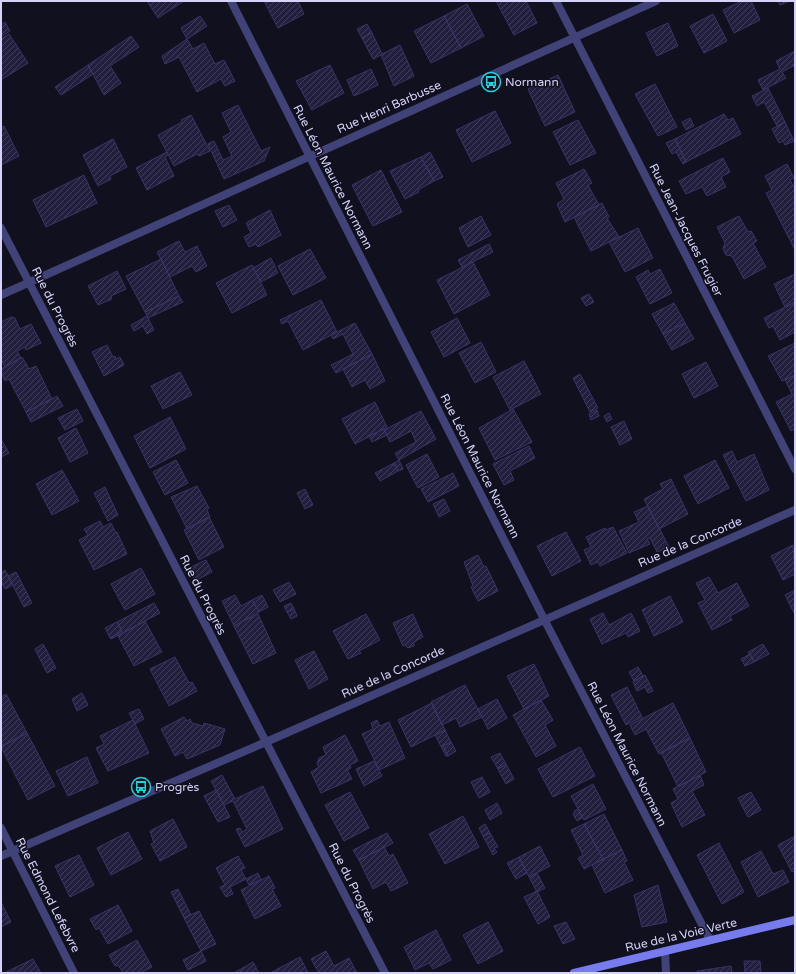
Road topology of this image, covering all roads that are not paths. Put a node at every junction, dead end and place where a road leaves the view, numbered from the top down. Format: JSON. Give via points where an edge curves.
{"nodes":[{"id":1,"x":231,"y":1,"type":"edge"},
{"id":2,"x":556,"y":1,"type":"edge"},
{"id":3,"x":656,"y":1,"type":"edge"},
{"id":4,"x":574,"y":37,"type":"junction"},
{"id":5,"x":309,"y":156,"type":"junction"},
{"id":6,"x":1,"y":228,"type":"edge"},
{"id":7,"x":29,"y":282,"type":"junction"},
{"id":8,"x":1,"y":295,"type":"edge"},
{"id":9,"x":795,"y":469,"type":"edge"},
{"id":10,"x":795,"y":510,"type":"edge"},
{"id":11,"x":544,"y":619,"type":"junction"},
{"id":12,"x":266,"y":742,"type":"junction"},
{"id":13,"x":1,"y":828,"type":"edge"},
{"id":14,"x":13,"y":851,"type":"junction"},
{"id":15,"x":1,"y":856,"type":"edge"},
{"id":16,"x":795,"y":920,"type":"edge"},
{"id":17,"x":710,"y":940,"type":"junction"},
{"id":18,"x":665,"y":951,"type":"junction"},
{"id":19,"x":74,"y":973,"type":"edge"},
{"id":20,"x":385,"y":973,"type":"edge"},
{"id":21,"x":574,"y":973,"type":"edge"},
{"id":22,"x":666,"y":973,"type":"edge"}],
"edges":[{"from":1,"to":5,"type":"street","name":"Rue Léon Maurice Normann"},
{"from":2,"to":4,"type":"street","name":"Rue Jean-Jacques Frugier"},
{"from":3,"to":4,"type":"street","name":"Rue Henri Barbusse"},
{"from":4,"to":5,"type":"street","name":"Rue Henri Barbusse"},
{"from":4,"to":9,"type":"street","name":"Rue Jean-Jacques Frugier"},
{"from":5,"to":7,"type":"street","name":"Rue Henri Barbusse"},
{"from":5,"to":11,"type":"street","name":"Rue Léon Maurice Normann"},
{"from":6,"to":7,"type":"street","name":"Rue du Progrès"},
{"from":7,"to":8,"type":"street","name":"Rue Henri Barbusse"},
{"from":7,"to":12,"type":"street","name":"Rue du Progrès"},
{"from":10,"to":11,"type":"street","name":"Rue de la Concorde"},
{"from":11,"to":12,"type":"street","name":"Rue de la Concorde"},
{"from":11,"to":17,"type":"street","name":"Rue Léon Maurice Normann"},
{"from":12,"to":14,"type":"street","name":"Rue de la Concorde"},
{"from":12,"to":20,"type":"street","name":"Rue du Progrès"},
{"from":13,"to":14,"type":"street","name":"Rue Edmond Lefebvre"},
{"from":14,"to":15,"type":"street","name":"Rue de la Concorde"},
{"from":14,"to":19,"type":"street","name":"Rue Edmond Lefebvre"},
{"from":16,"to":17,"type":"street","name":"Rue de la Voie Verte"},
{"from":17,"to":18,"type":"street","name":"Rue de la Voie Verte"},
{"from":18,"to":21,"type":"street","name":"Rue de la Voie Verte"},
{"from":18,"to":22,"type":"street"}]}
